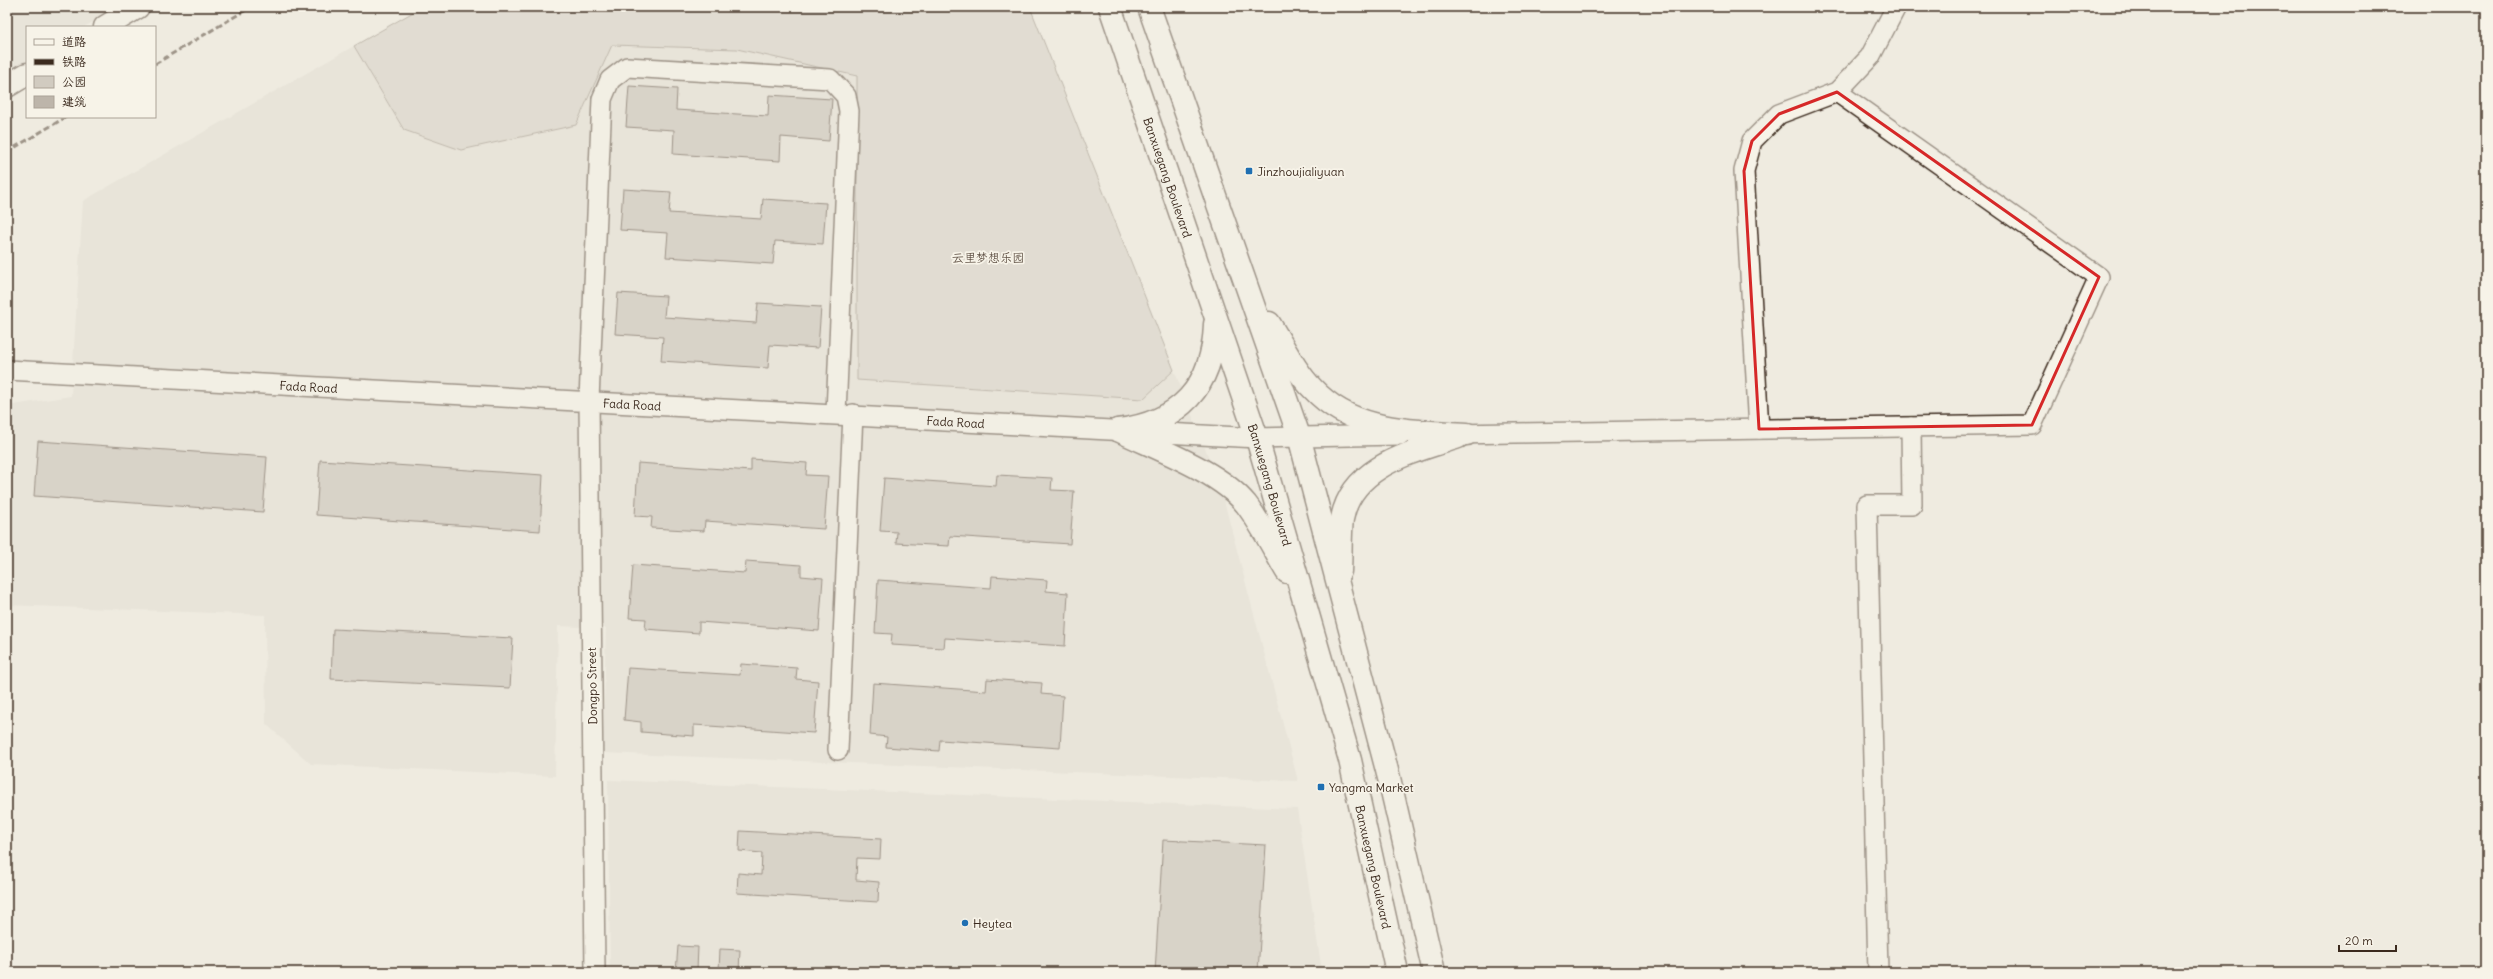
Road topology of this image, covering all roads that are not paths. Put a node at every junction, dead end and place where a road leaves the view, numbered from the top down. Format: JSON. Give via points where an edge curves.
{"nodes":[{"id":1,"x":138,"y":7,"type":"edge"},
{"id":2,"x":1110,"y":7,"type":"edge"},
{"id":3,"x":1149,"y":7,"type":"edge"},
{"id":4,"x":1896,"y":7,"type":"edge"},
{"id":5,"x":107,"y":26,"type":"edge"},
{"id":6,"x":26,"y":75,"type":"edge"},
{"id":7,"x":7,"y":86,"type":"edge"},
{"id":8,"x":1837,"y":92,"type":"junction"},
{"id":9,"x":1249,"y":292,"type":"junction"},
{"id":10,"x":1210,"y":300,"type":"junction"},
{"id":11,"x":7,"y":370,"type":"edge"},
{"id":12,"x":589,"y":400,"type":"junction"},
{"id":13,"x":845,"y":414,"type":"junction"},
{"id":14,"x":1911,"y":427,"type":"junction"},
{"id":15,"x":1118,"y":430,"type":"junction"},
{"id":16,"x":1759,"y":430,"type":"junction"},
{"id":17,"x":1467,"y":434,"type":"junction"},
{"id":18,"x":1299,"y":436,"type":"junction"},
{"id":19,"x":1257,"y":438,"type":"junction"},
{"id":20,"x":1339,"y":592,"type":"junction"},
{"id":21,"x":1303,"y":599,"type":"junction"},
{"id":22,"x":838,"y":750,"type":"dead end"},
{"id":23,"x":595,"y":972,"type":"edge"},
{"id":24,"x":1397,"y":972,"type":"edge"},
{"id":25,"x":1434,"y":972,"type":"edge"},
{"id":26,"x":1878,"y":972,"type":"edge"}],
"edges":[{"from":1,"to":5,"type":"main road"},
{"from":2,"to":10,"type":"main road","name":"Banxuegang Boulevard"},
{"from":3,"to":9,"type":"main road"},
{"from":4,"to":8,"type":"street","via":[[1870,56]]},
{"from":6,"to":7,"type":"main road"},
{"from":8,"to":14,"type":"street","name":"Fada Road","via":[[2099,277],[2032,425]]},
{"from":8,"to":16,"type":"street","via":[[1779,114],[1752,141],[1744,170]]},
{"from":9,"to":17,"type":"main road","via":[[1312,389],[1334,408],[1359,421],[1387,428]]},
{"from":9,"to":18,"type":"main road"},
{"from":10,"to":15,"type":"main road","via":[[1215,323],[1214,346],[1208,368],[1197,388],[1182,406],[1162,419],[1141,427]]},
{"from":10,"to":19,"type":"main road","name":"Banxuegang Boulevard"},
{"from":11,"to":12,"type":"street","name":"Fada Road"},
{"from":12,"to":13,"type":"street","name":"Fada Road"},
{"from":12,"to":13,"type":"street","name":"Dongpo Street","via":[[602,99],[610,80],[627,67],[634,67],[830,79],[846,96],[848,111]]},
{"from":12,"to":23,"type":"street","name":"Dongpo Street"},
{"from":13,"to":15,"type":"street","name":"Fada Road"},
{"from":13,"to":22,"type":"street","name":"Dongpo Street"},
{"from":14,"to":16,"type":"street","name":"Fada Road"},
{"from":14,"to":26,"type":"street","via":[[1912,505],[1866,505]]},
{"from":15,"to":19,"type":"street","name":"Fada Road"},
{"from":15,"to":21,"type":"main road","via":[[1209,474],[1234,492],[1254,516]]},
{"from":16,"to":17,"type":"street","name":"Fada Road"},
{"from":17,"to":18,"type":"street","name":"Fada Road"},
{"from":17,"to":20,"type":"main road","via":[[1389,462],[1363,481],[1347,504],[1342,518]]},
{"from":18,"to":19,"type":"street","name":"Fada Road"},
{"from":18,"to":20,"type":"main road"},
{"from":19,"to":21,"type":"main road","name":"Banxuegang Boulevard"},
{"from":20,"to":25,"type":"main road","via":[[1389,778]]},
{"from":21,"to":24,"type":"main road","name":"Banxuegang Boulevard","via":[[1350,760]]}]}
